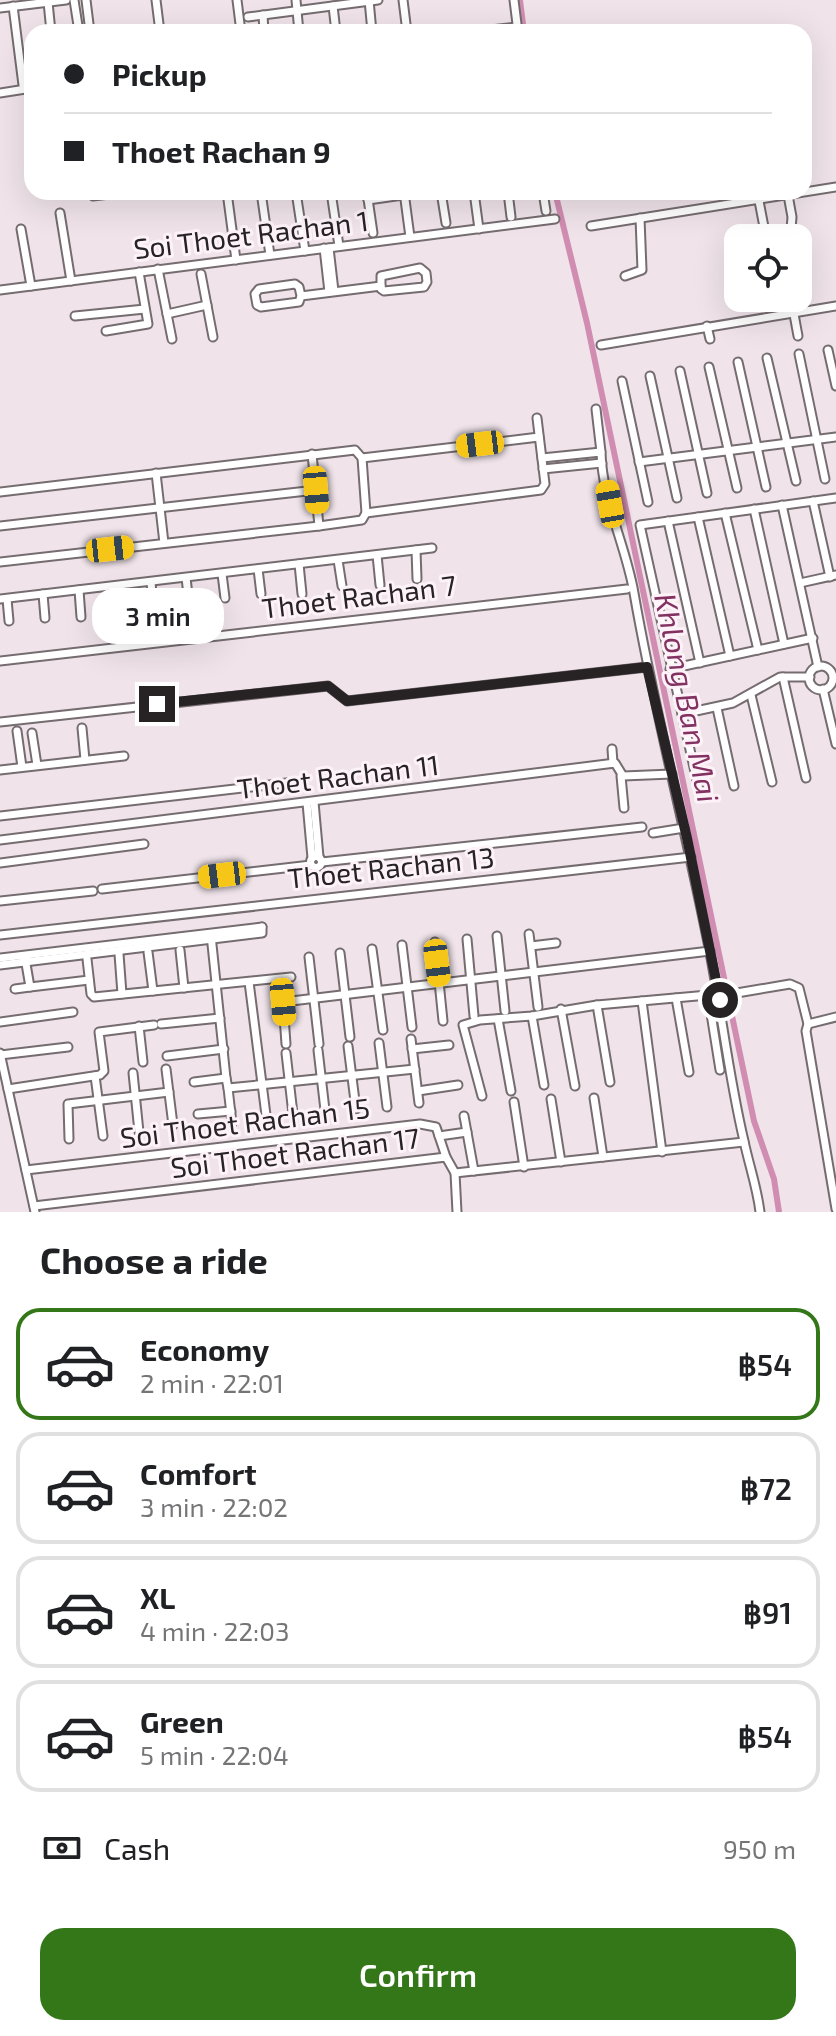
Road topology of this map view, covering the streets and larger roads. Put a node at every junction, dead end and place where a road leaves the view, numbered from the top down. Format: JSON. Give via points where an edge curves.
{"nodes":[{"id":1,"x":66,"y":0,"type":"edge"},
{"id":2,"x":74,"y":0,"type":"edge"},
{"id":3,"x":86,"y":0,"type":"edge"},
{"id":4,"x":156,"y":0,"type":"edge"},
{"id":5,"x":237,"y":0,"type":"edge"},
{"id":6,"x":296,"y":0,"type":"edge"},
{"id":7,"x":378,"y":0,"type":"edge"},
{"id":8,"x":403,"y":0,"type":"edge"},
{"id":9,"x":514,"y":0,"type":"edge"},
{"id":10,"x":369,"y":1,"type":"edge"},
{"id":11,"x":33,"y":2,"type":"edge"},
{"id":12,"x":48,"y":2,"type":"junction"},
{"id":13,"x":13,"y":6,"type":"junction"},
{"id":14,"x":333,"y":6,"type":"junction"},
{"id":15,"x":0,"y":8,"type":"edge"},
{"id":16,"x":297,"y":11,"type":"junction"},
{"id":17,"x":263,"y":15,"type":"junction"},
{"id":18,"x":248,"y":17,"type":"dead end"},
{"id":19,"x":50,"y":24,"type":"edge"},
{"id":20,"x":78,"y":24,"type":"edge"},
{"id":21,"x":89,"y":24,"type":"edge"},
{"id":22,"x":159,"y":24,"type":"edge"},
{"id":23,"x":240,"y":24,"type":"edge"},
{"id":24,"x":264,"y":24,"type":"edge"},
{"id":25,"x":298,"y":24,"type":"edge"},
{"id":26,"x":335,"y":24,"type":"edge"},
{"id":27,"x":371,"y":24,"type":"edge"},
{"id":28,"x":406,"y":24,"type":"edge"},
{"id":29,"x":516,"y":24,"type":"edge"},
{"id":30,"x":23,"y":85,"type":"dead end"},
{"id":31,"x":24,"y":89,"type":"edge"},
{"id":32,"x":0,"y":93,"type":"edge"},
{"id":33,"x":836,"y":187,"type":"edge"},
{"id":34,"x":812,"y":191,"type":"edge"},
{"id":35,"x":228,"y":200,"type":"edge"},
{"id":36,"x":262,"y":200,"type":"edge"},
{"id":37,"x":297,"y":200,"type":"edge"},
{"id":38,"x":332,"y":200,"type":"edge"},
{"id":39,"x":368,"y":200,"type":"edge"},
{"id":40,"x":405,"y":200,"type":"edge"},
{"id":41,"x":442,"y":200,"type":"edge"},
{"id":42,"x":475,"y":200,"type":"edge"},
{"id":43,"x":509,"y":200,"type":"edge"},
{"id":44,"x":544,"y":200,"type":"edge"},
{"id":45,"x":764,"y":200,"type":"edge"},
{"id":46,"x":789,"y":200,"type":"edge"},
{"id":47,"x":759,"y":201,"type":"junction"},
{"id":48,"x":546,"y":211,"type":"dead end"},
{"id":49,"x":60,"y":213,"type":"dead end"},
{"id":50,"x":511,"y":217,"type":"dead end"},
{"id":51,"x":640,"y":218,"type":"junction"},
{"id":52,"x":555,"y":219,"type":"dead end"},
{"id":53,"x":446,"y":223,"type":"dead end"},
{"id":54,"x":763,"y":224,"type":"edge"},
{"id":55,"x":791,"y":224,"type":"edge"},
{"id":56,"x":591,"y":226,"type":"dead end"},
{"id":57,"x":21,"y":229,"type":"dead end"},
{"id":58,"x":479,"y":229,"type":"junction"},
{"id":59,"x":373,"y":233,"type":"dead end"},
{"id":60,"x":410,"y":237,"type":"junction"},
{"id":61,"x":339,"y":246,"type":"junction"},
{"id":62,"x":327,"y":248,"type":"junction"},
{"id":63,"x":305,"y":251,"type":"junction"},
{"id":64,"x":270,"y":255,"type":"junction"},
{"id":65,"x":236,"y":260,"type":"junction"},
{"id":66,"x":158,"y":269,"type":"junction"},
{"id":67,"x":139,"y":272,"type":"junction"},
{"id":68,"x":201,"y":274,"type":"dead end"},
{"id":69,"x":625,"y":276,"type":"dead end"},
{"id":70,"x":71,"y":281,"type":"junction"},
{"id":71,"x":31,"y":286,"type":"junction"},
{"id":72,"x":381,"y":286,"type":"junction"},
{"id":73,"x":0,"y":290,"type":"edge"},
{"id":74,"x":331,"y":291,"type":"junction"},
{"id":75,"x":301,"y":296,"type":"junction"},
{"id":76,"x":207,"y":305,"type":"junction"},
{"id":77,"x":836,"y":306,"type":"edge"},
{"id":78,"x":145,"y":309,"type":"junction"},
{"id":79,"x":812,"y":309,"type":"edge"},
{"id":80,"x":794,"y":312,"type":"joint"},
{"id":81,"x":167,"y":314,"type":"junction"},
{"id":82,"x":75,"y":316,"type":"dead end"},
{"id":83,"x":707,"y":326,"type":"junction"},
{"id":84,"x":106,"y":331,"type":"dead end"},
{"id":85,"x":798,"y":336,"type":"dead end"},
{"id":86,"x":213,"y":337,"type":"dead end"},
{"id":87,"x":172,"y":339,"type":"dead end"},
{"id":88,"x":710,"y":339,"type":"dead end"},
{"id":89,"x":601,"y":345,"type":"dead end"},
{"id":90,"x":828,"y":350,"type":"dead end"},
{"id":91,"x":799,"y":354,"type":"dead end"},
{"id":92,"x":767,"y":358,"type":"dead end"},
{"id":93,"x":738,"y":362,"type":"dead end"},
{"id":94,"x":709,"y":367,"type":"dead end"},
{"id":95,"x":680,"y":371,"type":"dead end"},
{"id":96,"x":650,"y":376,"type":"dead end"},
{"id":97,"x":622,"y":381,"type":"dead end"},
{"id":98,"x":835,"y":381,"type":"edge"},
{"id":99,"x":596,"y":409,"type":"dead end"},
{"id":100,"x":537,"y":418,"type":"dead end"},
{"id":101,"x":539,"y":437,"type":"junction"},
{"id":102,"x":836,"y":437,"type":"edge"},
{"id":103,"x":817,"y":439,"type":"junction"},
{"id":104,"x":787,"y":444,"type":"junction"},
{"id":105,"x":758,"y":448,"type":"junction"},
{"id":106,"x":601,"y":452,"type":"junction"},
{"id":107,"x":728,"y":452,"type":"junction"},
{"id":108,"x":312,"y":454,"type":"junction"},
{"id":109,"x":699,"y":455,"type":"junction"},
{"id":110,"x":362,"y":458,"type":"junction"},
{"id":111,"x":542,"y":458,"type":"junction"},
{"id":112,"x":668,"y":458,"type":"junction"},
{"id":113,"x":639,"y":462,"type":"junction"},
{"id":114,"x":602,"y":463,"type":"junction"},
{"id":115,"x":543,"y":469,"type":"junction"},
{"id":116,"x":156,"y":473,"type":"junction"},
{"id":117,"x":825,"y":479,"type":"dead end"},
{"id":118,"x":796,"y":481,"type":"dead end"},
{"id":119,"x":766,"y":487,"type":"dead end"},
{"id":120,"x":737,"y":488,"type":"dead end"},
{"id":121,"x":316,"y":490,"type":"junction"},
{"id":122,"x":0,"y":492,"type":"edge"},
{"id":123,"x":707,"y":493,"type":"dead end"},
{"id":124,"x":677,"y":498,"type":"dead end"},
{"id":125,"x":836,"y":498,"type":"edge"},
{"id":126,"x":813,"y":501,"type":"junction"},
{"id":127,"x":648,"y":502,"type":"dead end"},
{"id":128,"x":782,"y":505,"type":"junction"},
{"id":129,"x":160,"y":508,"type":"junction"},
{"id":130,"x":754,"y":509,"type":"junction"},
{"id":131,"x":366,"y":513,"type":"junction"},
{"id":132,"x":725,"y":513,"type":"junction"},
{"id":133,"x":698,"y":517,"type":"junction"},
{"id":134,"x":668,"y":521,"type":"junction"},
{"id":135,"x":0,"y":526,"type":"edge"},
{"id":136,"x":319,"y":526,"type":"junction"},
{"id":137,"x":164,"y":543,"type":"junction"},
{"id":138,"x":432,"y":548,"type":"dead end"},
{"id":139,"x":416,"y":550,"type":"junction"},
{"id":140,"x":377,"y":555,"type":"junction"},
{"id":141,"x":338,"y":560,"type":"junction"},
{"id":142,"x":0,"y":562,"type":"edge"},
{"id":143,"x":299,"y":564,"type":"junction"},
{"id":144,"x":258,"y":569,"type":"junction"},
{"id":145,"x":222,"y":574,"type":"junction"},
{"id":146,"x":834,"y":577,"type":"edge"},
{"id":147,"x":186,"y":578,"type":"junction"},
{"id":148,"x":417,"y":579,"type":"dead end"},
{"id":149,"x":151,"y":582,"type":"junction"},
{"id":150,"x":800,"y":583,"type":"junction"},
{"id":151,"x":380,"y":585,"type":"dead end"},
{"id":152,"x":115,"y":586,"type":"junction"},
{"id":153,"x":342,"y":586,"type":"dead end"},
{"id":154,"x":627,"y":589,"type":"dead end"},
{"id":155,"x":79,"y":590,"type":"junction"},
{"id":156,"x":43,"y":594,"type":"junction"},
{"id":157,"x":261,"y":594,"type":"dead end"},
{"id":158,"x":302,"y":594,"type":"dead end"},
{"id":159,"x":225,"y":598,"type":"dead end"},
{"id":160,"x":3,"y":599,"type":"edge"},
{"id":161,"x":189,"y":603,"type":"dead end"},
{"id":162,"x":153,"y":606,"type":"dead end"},
{"id":163,"x":118,"y":611,"type":"dead end"},
{"id":164,"x":81,"y":617,"type":"dead end"},
{"id":165,"x":45,"y":618,"type":"dead end"},
{"id":166,"x":9,"y":621,"type":"dead end"},
{"id":167,"x":813,"y":638,"type":"junction"},
{"id":168,"x":784,"y":644,"type":"junction"},
{"id":169,"x":758,"y":650,"type":"junction"},
{"id":170,"x":730,"y":656,"type":"junction"},
{"id":171,"x":0,"y":661,"type":"edge"},
{"id":172,"x":700,"y":663,"type":"junction"},
{"id":173,"x":647,"y":667,"type":"junction"},
{"id":174,"x":818,"y":667,"type":"junction"},
{"id":175,"x":670,"y":669,"type":"junction"},
{"id":176,"x":834,"y":676,"type":"edge"},
{"id":177,"x":783,"y":677,"type":"junction"},
{"id":178,"x":810,"y":677,"type":"junction"},
{"id":179,"x":823,"y":689,"type":"junction"},
{"id":180,"x":751,"y":695,"type":"junction"},
{"id":181,"x":717,"y":708,"type":"junction"},
{"id":182,"x":682,"y":714,"type":"junction"},
{"id":183,"x":0,"y":722,"type":"edge"},
{"id":184,"x":82,"y":728,"type":"dead end"},
{"id":185,"x":17,"y":731,"type":"dead end"},
{"id":186,"x":32,"y":733,"type":"dead end"},
{"id":187,"x":836,"y":744,"type":"edge"},
{"id":188,"x":612,"y":749,"type":"dead end"},
{"id":189,"x":124,"y":756,"type":"dead end"},
{"id":190,"x":85,"y":760,"type":"junction"},
{"id":191,"x":613,"y":763,"type":"junction"},
{"id":192,"x":37,"y":765,"type":"junction"},
{"id":193,"x":22,"y":767,"type":"junction"},
{"id":194,"x":0,"y":770,"type":"edge"},
{"id":195,"x":672,"y":774,"type":"junction"},
{"id":196,"x":621,"y":776,"type":"junction"},
{"id":197,"x":806,"y":778,"type":"dead end"},
{"id":198,"x":295,"y":782,"type":"dead end"},
{"id":199,"x":772,"y":782,"type":"dead end"},
{"id":200,"x":734,"y":786,"type":"dead end"},
{"id":201,"x":699,"y":790,"type":"dead end"},
{"id":202,"x":311,"y":802,"type":"junction"},
{"id":203,"x":624,"y":808,"type":"dead end"},
{"id":204,"x":0,"y":816,"type":"edge"},
{"id":205,"x":642,"y":827,"type":"dead end"},
{"id":206,"x":684,"y":828,"type":"junction"},
{"id":207,"x":653,"y":833,"type":"dead end"},
{"id":208,"x":0,"y":840,"type":"edge"},
{"id":209,"x":144,"y":844,"type":"dead end"},
{"id":210,"x":691,"y":857,"type":"junction"},
{"id":211,"x":316,"y":861,"type":"junction"},
{"id":212,"x":0,"y":863,"type":"edge"},
{"id":213,"x":102,"y":889,"type":"dead end"},
{"id":214,"x":93,"y":891,"type":"dead end"},
{"id":215,"x":0,"y":901,"type":"edge"},
{"id":216,"x":529,"y":934,"type":"dead end"},
{"id":217,"x":0,"y":935,"type":"edge"},
{"id":218,"x":211,"y":936,"type":"junction"},
{"id":219,"x":497,"y":936,"type":"dead end"},
{"id":220,"x":467,"y":939,"type":"dead end"},
{"id":221,"x":435,"y":942,"type":"dead end"},
{"id":222,"x":556,"y":943,"type":"dead end"},
{"id":223,"x":402,"y":945,"type":"dead end"},
{"id":224,"x":531,"y":946,"type":"junction"},
{"id":225,"x":372,"y":949,"type":"dead end"},
{"id":226,"x":180,"y":950,"type":"dead end"},
{"id":227,"x":710,"y":951,"type":"junction"},
{"id":228,"x":148,"y":952,"type":"dead end"},
{"id":229,"x":340,"y":953,"type":"dead end"},
{"id":230,"x":119,"y":954,"type":"dead end"},
{"id":231,"x":309,"y":957,"type":"dead end"},
{"id":232,"x":0,"y":958,"type":"edge"},
{"id":233,"x":25,"y":958,"type":"junction"},
{"id":234,"x":87,"y":959,"type":"dead end"},
{"id":235,"x":0,"y":965,"type":"edge"},
{"id":236,"x":534,"y":972,"type":"junction"},
{"id":237,"x":502,"y":976,"type":"junction"},
{"id":238,"x":291,"y":977,"type":"dead end"},
{"id":239,"x":89,"y":980,"type":"junction"},
{"id":240,"x":471,"y":980,"type":"junction"},
{"id":241,"x":249,"y":982,"type":"junction"},
{"id":242,"x":440,"y":983,"type":"junction"},
{"id":243,"x":217,"y":985,"type":"junction"},
{"id":244,"x":30,"y":987,"type":"junction"},
{"id":245,"x":407,"y":987,"type":"junction"},
{"id":246,"x":184,"y":988,"type":"junction"},
{"id":247,"x":15,"y":989,"type":"dead end"},
{"id":248,"x":153,"y":991,"type":"junction"},
{"id":249,"x":377,"y":991,"type":"junction"},
{"id":250,"x":122,"y":994,"type":"junction"},
{"id":251,"x":345,"y":994,"type":"junction"},
{"id":252,"x":722,"y":996,"type":"junction"},
{"id":253,"x":313,"y":998,"type":"junction"},
{"id":254,"x":676,"y":998,"type":"junction"},
{"id":255,"x":642,"y":1001,"type":"junction"},
{"id":256,"x":597,"y":1005,"type":"junction"},
{"id":257,"x":538,"y":1007,"type":"dead end"},
{"id":258,"x":561,"y":1009,"type":"junction"},
{"id":259,"x":505,"y":1011,"type":"dead end"},
{"id":260,"x":73,"y":1012,"type":"dead end"},
{"id":261,"x":474,"y":1016,"type":"dead end"},
{"id":262,"x":532,"y":1016,"type":"junction"},
{"id":263,"x":836,"y":1017,"type":"edge"},
{"id":264,"x":220,"y":1018,"type":"junction"},
{"id":265,"x":498,"y":1019,"type":"junction"},
{"id":266,"x":443,"y":1021,"type":"dead end"},
{"id":267,"x":0,"y":1022,"type":"edge"},
{"id":268,"x":808,"y":1024,"type":"junction"},
{"id":269,"x":139,"y":1026,"type":"junction"},
{"id":270,"x":412,"y":1027,"type":"dead end"},
{"id":271,"x":383,"y":1030,"type":"dead end"},
{"id":272,"x":411,"y":1039,"type":"dead end"},
{"id":273,"x":379,"y":1043,"type":"dead end"},
{"id":274,"x":286,"y":1044,"type":"dead end"},
{"id":275,"x":449,"y":1045,"type":"dead end"},
{"id":276,"x":68,"y":1047,"type":"dead end"},
{"id":277,"x":224,"y":1049,"type":"junction"},
{"id":278,"x":412,"y":1049,"type":"junction"},
{"id":279,"x":286,"y":1053,"type":"dead end"},
{"id":280,"x":0,"y":1054,"type":"edge"},
{"id":281,"x":167,"y":1056,"type":"dead end"},
{"id":282,"x":143,"y":1062,"type":"dead end"},
{"id":283,"x":166,"y":1069,"type":"dead end"},
{"id":284,"x":415,"y":1069,"type":"junction"},
{"id":285,"x":720,"y":1070,"type":"dead end"},
{"id":286,"x":689,"y":1072,"type":"dead end"},
{"id":287,"x":133,"y":1073,"type":"dead end"},
{"id":288,"x":383,"y":1073,"type":"junction"},
{"id":289,"x":95,"y":1076,"type":"junction"},
{"id":290,"x":352,"y":1076,"type":"junction"},
{"id":291,"x":226,"y":1078,"type":"junction"},
{"id":292,"x":322,"y":1078,"type":"junction"},
{"id":293,"x":194,"y":1082,"type":"dead end"},
{"id":294,"x":289,"y":1082,"type":"junction"},
{"id":295,"x":610,"y":1082,"type":"dead end"},
{"id":296,"x":261,"y":1085,"type":"junction"},
{"id":297,"x":458,"y":1085,"type":"dead end"},
{"id":298,"x":544,"y":1085,"type":"dead end"},
{"id":299,"x":575,"y":1086,"type":"dead end"},
{"id":300,"x":228,"y":1088,"type":"junction"},
{"id":301,"x":8,"y":1089,"type":"junction"},
{"id":302,"x":418,"y":1091,"type":"junction"},
{"id":303,"x":511,"y":1091,"type":"dead end"},
{"id":304,"x":169,"y":1092,"type":"junction"},
{"id":305,"x":135,"y":1096,"type":"junction"},
{"id":306,"x":482,"y":1096,"type":"dead end"},
{"id":307,"x":594,"y":1098,"type":"dead end"},
{"id":308,"x":551,"y":1099,"type":"dead end"},
{"id":309,"x":98,"y":1100,"type":"junction"},
{"id":310,"x":514,"y":1102,"type":"dead end"},
{"id":311,"x":419,"y":1103,"type":"dead end"},
{"id":312,"x":387,"y":1107,"type":"dead end"},
{"id":313,"x":356,"y":1109,"type":"dead end"},
{"id":314,"x":325,"y":1110,"type":"dead end"},
{"id":315,"x":231,"y":1111,"type":"junction"},
{"id":316,"x":198,"y":1114,"type":"dead end"},
{"id":317,"x":293,"y":1114,"type":"dead end"},
{"id":318,"x":266,"y":1115,"type":"dead end"},
{"id":319,"x":464,"y":1116,"type":"dead end"},
{"id":320,"x":232,"y":1123,"type":"dead end"},
{"id":321,"x":173,"y":1125,"type":"dead end"},
{"id":322,"x":139,"y":1132,"type":"dead end"},
{"id":323,"x":467,"y":1132,"type":"junction"},
{"id":324,"x":103,"y":1136,"type":"dead end"},
{"id":325,"x":439,"y":1136,"type":"junction"},
{"id":326,"x":69,"y":1139,"type":"dead end"},
{"id":327,"x":744,"y":1142,"type":"junction"},
{"id":328,"x":662,"y":1152,"type":"junction"},
{"id":329,"x":446,"y":1157,"type":"junction"},
{"id":330,"x":603,"y":1157,"type":"junction"},
{"id":331,"x":561,"y":1162,"type":"junction"},
{"id":332,"x":524,"y":1167,"type":"junction"},
{"id":333,"x":26,"y":1170,"type":"junction"},
{"id":334,"x":474,"y":1171,"type":"junction"},
{"id":335,"x":455,"y":1173,"type":"junction"},
{"id":336,"x":34,"y":1209,"type":"edge"},
{"id":337,"x":836,"y":1209,"type":"edge"},
{"id":338,"x":457,"y":1212,"type":"edge"},
{"id":339,"x":760,"y":1212,"type":"edge"}],
"edges":[{"from":1,"to":12,"type":"street"},
{"from":2,"to":20,"type":"street"},
{"from":3,"to":21,"type":"street"},
{"from":4,"to":22,"type":"street"},
{"from":5,"to":23,"type":"street"},
{"from":6,"to":16,"type":"street"},
{"from":7,"to":10,"type":"street"},
{"from":8,"to":28,"type":"street"},
{"from":9,"to":29,"type":"street"},
{"from":10,"to":14,"type":"street"},
{"from":10,"to":27,"type":"street"},
{"from":11,"to":12,"type":"street"},
{"from":11,"to":13,"type":"street"},
{"from":12,"to":19,"type":"street"},
{"from":13,"to":15,"type":"street"},
{"from":13,"to":30,"type":"street"},
{"from":14,"to":16,"type":"street"},
{"from":14,"to":26,"type":"street"},
{"from":16,"to":17,"type":"street"},
{"from":16,"to":25,"type":"street"},
{"from":17,"to":18,"type":"street"},
{"from":17,"to":24,"type":"street"},
{"from":31,"to":32,"type":"street"},
{"from":33,"to":34,"type":"street"},
{"from":35,"to":65,"type":"street"},
{"from":36,"to":64,"type":"street"},
{"from":37,"to":63,"type":"street"},
{"from":38,"to":61,"type":"street"},
{"from":39,"to":59,"type":"street"},
{"from":40,"to":60,"type":"street"},
{"from":41,"to":53,"type":"street"},
{"from":42,"to":58,"type":"street"},
{"from":43,"to":50,"type":"street"},
{"from":44,"to":48,"type":"street"},
{"from":45,"to":47,"type":"street"},
{"from":46,"to":55,"type":"street"},
{"from":47,"to":51,"type":"street"},
{"from":47,"to":54,"type":"street"},
{"from":49,"to":70,"type":"street"},
{"from":51,"to":56,"type":"street"},
{"from":51,"to":69,"type":"street","via":[[642,270]]},
{"from":52,"to":58,"type":"street","name":"Soi Thoet Rachan 1"},
{"from":57,"to":71,"type":"street"},
{"from":58,"to":60,"type":"street","name":"Soi Thoet Rachan 1"},
{"from":60,"to":61,"type":"street","name":"Soi Thoet Rachan 1"},
{"from":61,"to":62,"type":"street","name":"Soi Thoet Rachan 1"},
{"from":62,"to":63,"type":"street","name":"Soi Thoet Rachan 1"},
{"from":62,"to":74,"type":"street"},
{"from":63,"to":64,"type":"street","name":"Soi Thoet Rachan 1"},
{"from":64,"to":65,"type":"street","name":"Soi Thoet Rachan 1"},
{"from":65,"to":66,"type":"street","name":"Soi Thoet Rachan 1"},
{"from":66,"to":67,"type":"street","name":"Soi Thoet Rachan 1"},
{"from":66,"to":81,"type":"street"},
{"from":67,"to":70,"type":"street","name":"Soi Thoet Rachan 1"},
{"from":67,"to":78,"type":"street"},
{"from":68,"to":76,"type":"street"},
{"from":70,"to":71,"type":"street","name":"Soi Thoet Rachan 1"},
{"from":71,"to":73,"type":"street","name":"Soi Thoet Rachan 1"},
{"from":72,"to":72,"type":"street","via":[[385,274],[420,268],[426,273],[424,287],[384,291]]},
{"from":72,"to":74,"type":"street"},
{"from":74,"to":75,"type":"street"},
{"from":75,"to":75,"type":"street","via":[[299,302],[261,307],[255,294],[295,284]]},
{"from":76,"to":81,"type":"street"},
{"from":76,"to":86,"type":"street"},
{"from":77,"to":79,"type":"street"},
{"from":78,"to":82,"type":"street"},
{"from":78,"to":84,"type":"street","via":[[148,324]]},
{"from":80,"to":83,"type":"street"},
{"from":80,"to":85,"type":"street"},
{"from":81,"to":87,"type":"street"},
{"from":83,"to":88,"type":"street"},
{"from":83,"to":89,"type":"street"},
{"from":90,"to":98,"type":"street"},
{"from":91,"to":103,"type":"street"},
{"from":92,"to":104,"type":"street"},
{"from":93,"to":105,"type":"street"},
{"from":94,"to":107,"type":"street"},
{"from":95,"to":109,"type":"street"},
{"from":96,"to":112,"type":"street"},
{"from":97,"to":113,"type":"street"},
{"from":99,"to":106,"type":"street"},
{"from":100,"to":101,"type":"street"},
{"from":101,"to":110,"type":"street"},
{"from":101,"to":111,"type":"street"},
{"from":102,"to":103,"type":"street"},
{"from":103,"to":104,"type":"street"},
{"from":103,"to":117,"type":"street"},
{"from":104,"to":105,"type":"street"},
{"from":104,"to":118,"type":"street"},
{"from":105,"to":107,"type":"street"},
{"from":105,"to":119,"type":"street"},
{"from":106,"to":111,"type":"street"},
{"from":106,"to":114,"type":"street"},
{"from":107,"to":109,"type":"street"},
{"from":107,"to":120,"type":"street"},
{"from":108,"to":110,"type":"street","via":[[355,450]]},
{"from":108,"to":116,"type":"street"},
{"from":108,"to":121,"type":"street"},
{"from":109,"to":112,"type":"street"},
{"from":109,"to":123,"type":"street"},
{"from":110,"to":131,"type":"street"},
{"from":111,"to":115,"type":"street"},
{"from":112,"to":113,"type":"street"},
{"from":112,"to":124,"type":"street"},
{"from":113,"to":127,"type":"street"},
{"from":114,"to":115,"type":"street"},
{"from":114,"to":173,"type":"street"},
{"from":115,"to":131,"type":"street","via":[[541,490]]},
{"from":116,"to":122,"type":"street"},
{"from":116,"to":129,"type":"street"},
{"from":121,"to":129,"type":"street"},
{"from":121,"to":136,"type":"street"},
{"from":125,"to":126,"type":"street"},
{"from":126,"to":128,"type":"street"},
{"from":126,"to":146,"type":"street"},
{"from":128,"to":130,"type":"street"},
{"from":128,"to":150,"type":"street"},
{"from":129,"to":135,"type":"street"},
{"from":129,"to":137,"type":"street"},
{"from":130,"to":132,"type":"street"},
{"from":130,"to":168,"type":"street"},
{"from":131,"to":136,"type":"street","via":[[362,520]]},
{"from":132,"to":133,"type":"street"},
{"from":132,"to":169,"type":"street"},
{"from":133,"to":134,"type":"street"},
{"from":133,"to":170,"type":"street"},
{"from":134,"to":172,"type":"street"},
{"from":134,"to":175,"type":"street","via":[[640,528]]},
{"from":136,"to":137,"type":"street"},
{"from":137,"to":142,"type":"street"},
{"from":138,"to":139,"type":"street"},
{"from":139,"to":140,"type":"street"},
{"from":139,"to":148,"type":"street"},
{"from":140,"to":141,"type":"street"},
{"from":140,"to":151,"type":"street"},
{"from":141,"to":143,"type":"street"},
{"from":141,"to":153,"type":"street"},
{"from":143,"to":144,"type":"street"},
{"from":143,"to":158,"type":"street"},
{"from":144,"to":145,"type":"street"},
{"from":144,"to":157,"type":"street"},
{"from":145,"to":147,"type":"street"},
{"from":145,"to":159,"type":"street"},
{"from":146,"to":150,"type":"street"},
{"from":147,"to":149,"type":"street"},
{"from":147,"to":161,"type":"street"},
{"from":149,"to":152,"type":"street"},
{"from":149,"to":162,"type":"street"},
{"from":150,"to":167,"type":"street"},
{"from":152,"to":155,"type":"street"},
{"from":152,"to":163,"type":"street"},
{"from":154,"to":171,"type":"street","name":"Thoet Rachan 7"},
{"from":155,"to":156,"type":"street"},
{"from":155,"to":164,"type":"street"},
{"from":156,"to":160,"type":"street"},
{"from":156,"to":165,"type":"street"},
{"from":160,"to":166,"type":"street"},
{"from":167,"to":168,"type":"street"},
{"from":167,"to":174,"type":"street"},
{"from":168,"to":169,"type":"street"},
{"from":169,"to":170,"type":"street"},
{"from":170,"to":172,"type":"street"},
{"from":172,"to":175,"type":"street"},
{"from":173,"to":183,"type":"street","via":[[347,701],[328,686]]},
{"from":173,"to":195,"type":"street"},
{"from":174,"to":176,"type":"street"},
{"from":174,"to":178,"type":"street"},
{"from":175,"to":182,"type":"street"},
{"from":176,"to":179,"type":"street"},
{"from":177,"to":178,"type":"street"},
{"from":177,"to":180,"type":"street"},
{"from":177,"to":197,"type":"street"},
{"from":178,"to":179,"type":"street","via":[[813,686]]},
{"from":179,"to":187,"type":"street"},
{"from":180,"to":181,"type":"street"},
{"from":180,"to":199,"type":"street"},
{"from":181,"to":182,"type":"street"},
{"from":181,"to":200,"type":"street"},
{"from":182,"to":201,"type":"street"},
{"from":184,"to":190,"type":"street"},
{"from":185,"to":193,"type":"street"},
{"from":186,"to":192,"type":"street"},
{"from":188,"to":191,"type":"street"},
{"from":189,"to":190,"type":"street"},
{"from":190,"to":192,"type":"street"},
{"from":191,"to":196,"type":"street"},
{"from":191,"to":202,"type":"street","name":"Thoet Rachan 11"},
{"from":192,"to":193,"type":"street"},
{"from":193,"to":194,"type":"street"},
{"from":195,"to":196,"type":"street"},
{"from":195,"to":206,"type":"street"},
{"from":196,"to":203,"type":"street"},
{"from":198,"to":204,"type":"street"},
{"from":202,"to":208,"type":"street","name":"Thoet Rachan 11"},
{"from":202,"to":211,"type":"street"},
{"from":205,"to":211,"type":"street"},
{"from":206,"to":207,"type":"street"},
{"from":206,"to":210,"type":"street"},
{"from":209,"to":212,"type":"street"},
{"from":210,"to":217,"type":"street","name":"Thoet Rachan 13"},
{"from":210,"to":227,"type":"street"},
{"from":211,"to":213,"type":"street"},
{"from":214,"to":215,"type":"street"},
{"from":216,"to":224,"type":"street"},
{"from":218,"to":218,"type":"street","via":[[262,928],[262,933]]},
{"from":218,"to":233,"type":"street"},
{"from":218,"to":243,"type":"street"},
{"from":219,"to":237,"type":"street"},
{"from":220,"to":240,"type":"street"},
{"from":221,"to":242,"type":"street"},
{"from":222,"to":224,"type":"street"},
{"from":223,"to":245,"type":"street"},
{"from":224,"to":236,"type":"street"},
{"from":225,"to":249,"type":"street"},
{"from":226,"to":246,"type":"street"},
{"from":227,"to":236,"type":"street"},
{"from":227,"to":252,"type":"street"},
{"from":228,"to":248,"type":"street"},
{"from":229,"to":251,"type":"street"},
{"from":230,"to":250,"type":"street"},
{"from":231,"to":253,"type":"street"},
{"from":232,"to":233,"type":"street"},
{"from":233,"to":235,"type":"street"},
{"from":233,"to":244,"type":"street"},
{"from":234,"to":239,"type":"street"},
{"from":236,"to":237,"type":"street"},
{"from":236,"to":257,"type":"street"},
{"from":237,"to":240,"type":"street"},
{"from":237,"to":259,"type":"street"},
{"from":238,"to":241,"type":"street"},
{"from":239,"to":244,"type":"street"},
{"from":239,"to":250,"type":"street","via":[[94,997]]},
{"from":240,"to":242,"type":"street"},
{"from":240,"to":261,"type":"street"},
{"from":241,"to":243,"type":"street"},
{"from":241,"to":296,"type":"street"},
{"from":242,"to":245,"type":"street"},
{"from":242,"to":266,"type":"street"},
{"from":243,"to":246,"type":"street"},
{"from":243,"to":264,"type":"street"},
{"from":244,"to":247,"type":"street"},
{"from":245,"to":249,"type":"street"},
{"from":245,"to":270,"type":"street"},
{"from":246,"to":248,"type":"street"},
{"from":248,"to":250,"type":"street"},
{"from":249,"to":251,"type":"street"},
{"from":249,"to":271,"type":"street"},
{"from":251,"to":253,"type":"street"},
{"from":251,"to":290,"type":"street"},
{"from":252,"to":268,"type":"street","via":[[795,984]]},
{"from":252,"to":327,"type":"street"},
{"from":253,"to":274,"type":"street","via":[[283,1002]]},
{"from":253,"to":292,"type":"street"},
{"from":254,"to":255,"type":"street"},
{"from":254,"to":285,"type":"street","via":[[708,995]]},
{"from":254,"to":286,"type":"street"},
{"from":255,"to":256,"type":"street"},
{"from":255,"to":328,"type":"street"},
{"from":256,"to":258,"type":"street"},
{"from":256,"to":295,"type":"street"},
{"from":258,"to":262,"type":"street"},
{"from":258,"to":299,"type":"street"},
{"from":260,"to":267,"type":"street"},
{"from":262,"to":265,"type":"street"},
{"from":262,"to":298,"type":"street"},
{"from":263,"to":268,"type":"street"},
{"from":264,"to":269,"type":"street"},
{"from":264,"to":277,"type":"street"},
{"from":265,"to":303,"type":"street"},
{"from":265,"to":306,"type":"street","via":[[463,1025]]},
{"from":268,"to":337,"type":"street"},
{"from":269,"to":282,"type":"street"},
{"from":269,"to":289,"type":"street","via":[[99,1032],[104,1071]]},
{"from":272,"to":278,"type":"street"},
{"from":273,"to":288,"type":"street"},
{"from":275,"to":278,"type":"street"},
{"from":276,"to":280,"type":"street"},
{"from":277,"to":281,"type":"street"},
{"from":277,"to":291,"type":"street"},
{"from":278,"to":284,"type":"street"},
{"from":279,"to":294,"type":"street"},
{"from":280,"to":301,"type":"street"},
{"from":283,"to":304,"type":"street"},
{"from":284,"to":288,"type":"street"},
{"from":284,"to":302,"type":"street"},
{"from":287,"to":305,"type":"street"},
{"from":288,"to":290,"type":"street"},
{"from":288,"to":312,"type":"street"},
{"from":289,"to":301,"type":"street"},
{"from":289,"to":309,"type":"street"},
{"from":290,"to":292,"type":"street"},
{"from":290,"to":313,"type":"street"},
{"from":291,"to":293,"type":"street"},
{"from":291,"to":300,"type":"street"},
{"from":292,"to":294,"type":"street"},
{"from":292,"to":314,"type":"street"},
{"from":294,"to":296,"type":"street"},
{"from":294,"to":317,"type":"street"},
{"from":296,"to":300,"type":"street"},
{"from":296,"to":318,"type":"street"},
{"from":297,"to":302,"type":"street"},
{"from":300,"to":315,"type":"street"},
{"from":301,"to":333,"type":"street"},
{"from":302,"to":311,"type":"street"},
{"from":304,"to":305,"type":"street"},
{"from":304,"to":321,"type":"street"},
{"from":305,"to":309,"type":"street"},
{"from":305,"to":322,"type":"street"},
{"from":307,"to":330,"type":"street"},
{"from":308,"to":331,"type":"street"},
{"from":309,"to":324,"type":"street"},
{"from":309,"to":326,"type":"street","via":[[68,1104]]},
{"from":310,"to":332,"type":"street"},
{"from":315,"to":316,"type":"street"},
{"from":315,"to":320,"type":"street"},
{"from":319,"to":323,"type":"street"},
{"from":323,"to":325,"type":"street"},
{"from":323,"to":334,"type":"street"},
{"from":325,"to":329,"type":"street"},
{"from":325,"to":333,"type":"street","name":"Soi Thoet Rachan 15","via":[[436,1127],[420,1124]]},
{"from":327,"to":328,"type":"street","name":"Soi Thoet Rachan 17"},
{"from":327,"to":339,"type":"street"},
{"from":328,"to":330,"type":"street","name":"Soi Thoet Rachan 17"},
{"from":329,"to":335,"type":"street","name":"Soi Thoet Rachan 17"},
{"from":329,"to":336,"type":"street","name":"Soi Thoet Rachan 17"},
{"from":330,"to":331,"type":"street","name":"Soi Thoet Rachan 17"},
{"from":331,"to":332,"type":"street","name":"Soi Thoet Rachan 17"},
{"from":332,"to":334,"type":"street","name":"Soi Thoet Rachan 17"},
{"from":333,"to":336,"type":"street"},
{"from":334,"to":335,"type":"street","name":"Soi Thoet Rachan 17"},
{"from":335,"to":338,"type":"street"}]}
